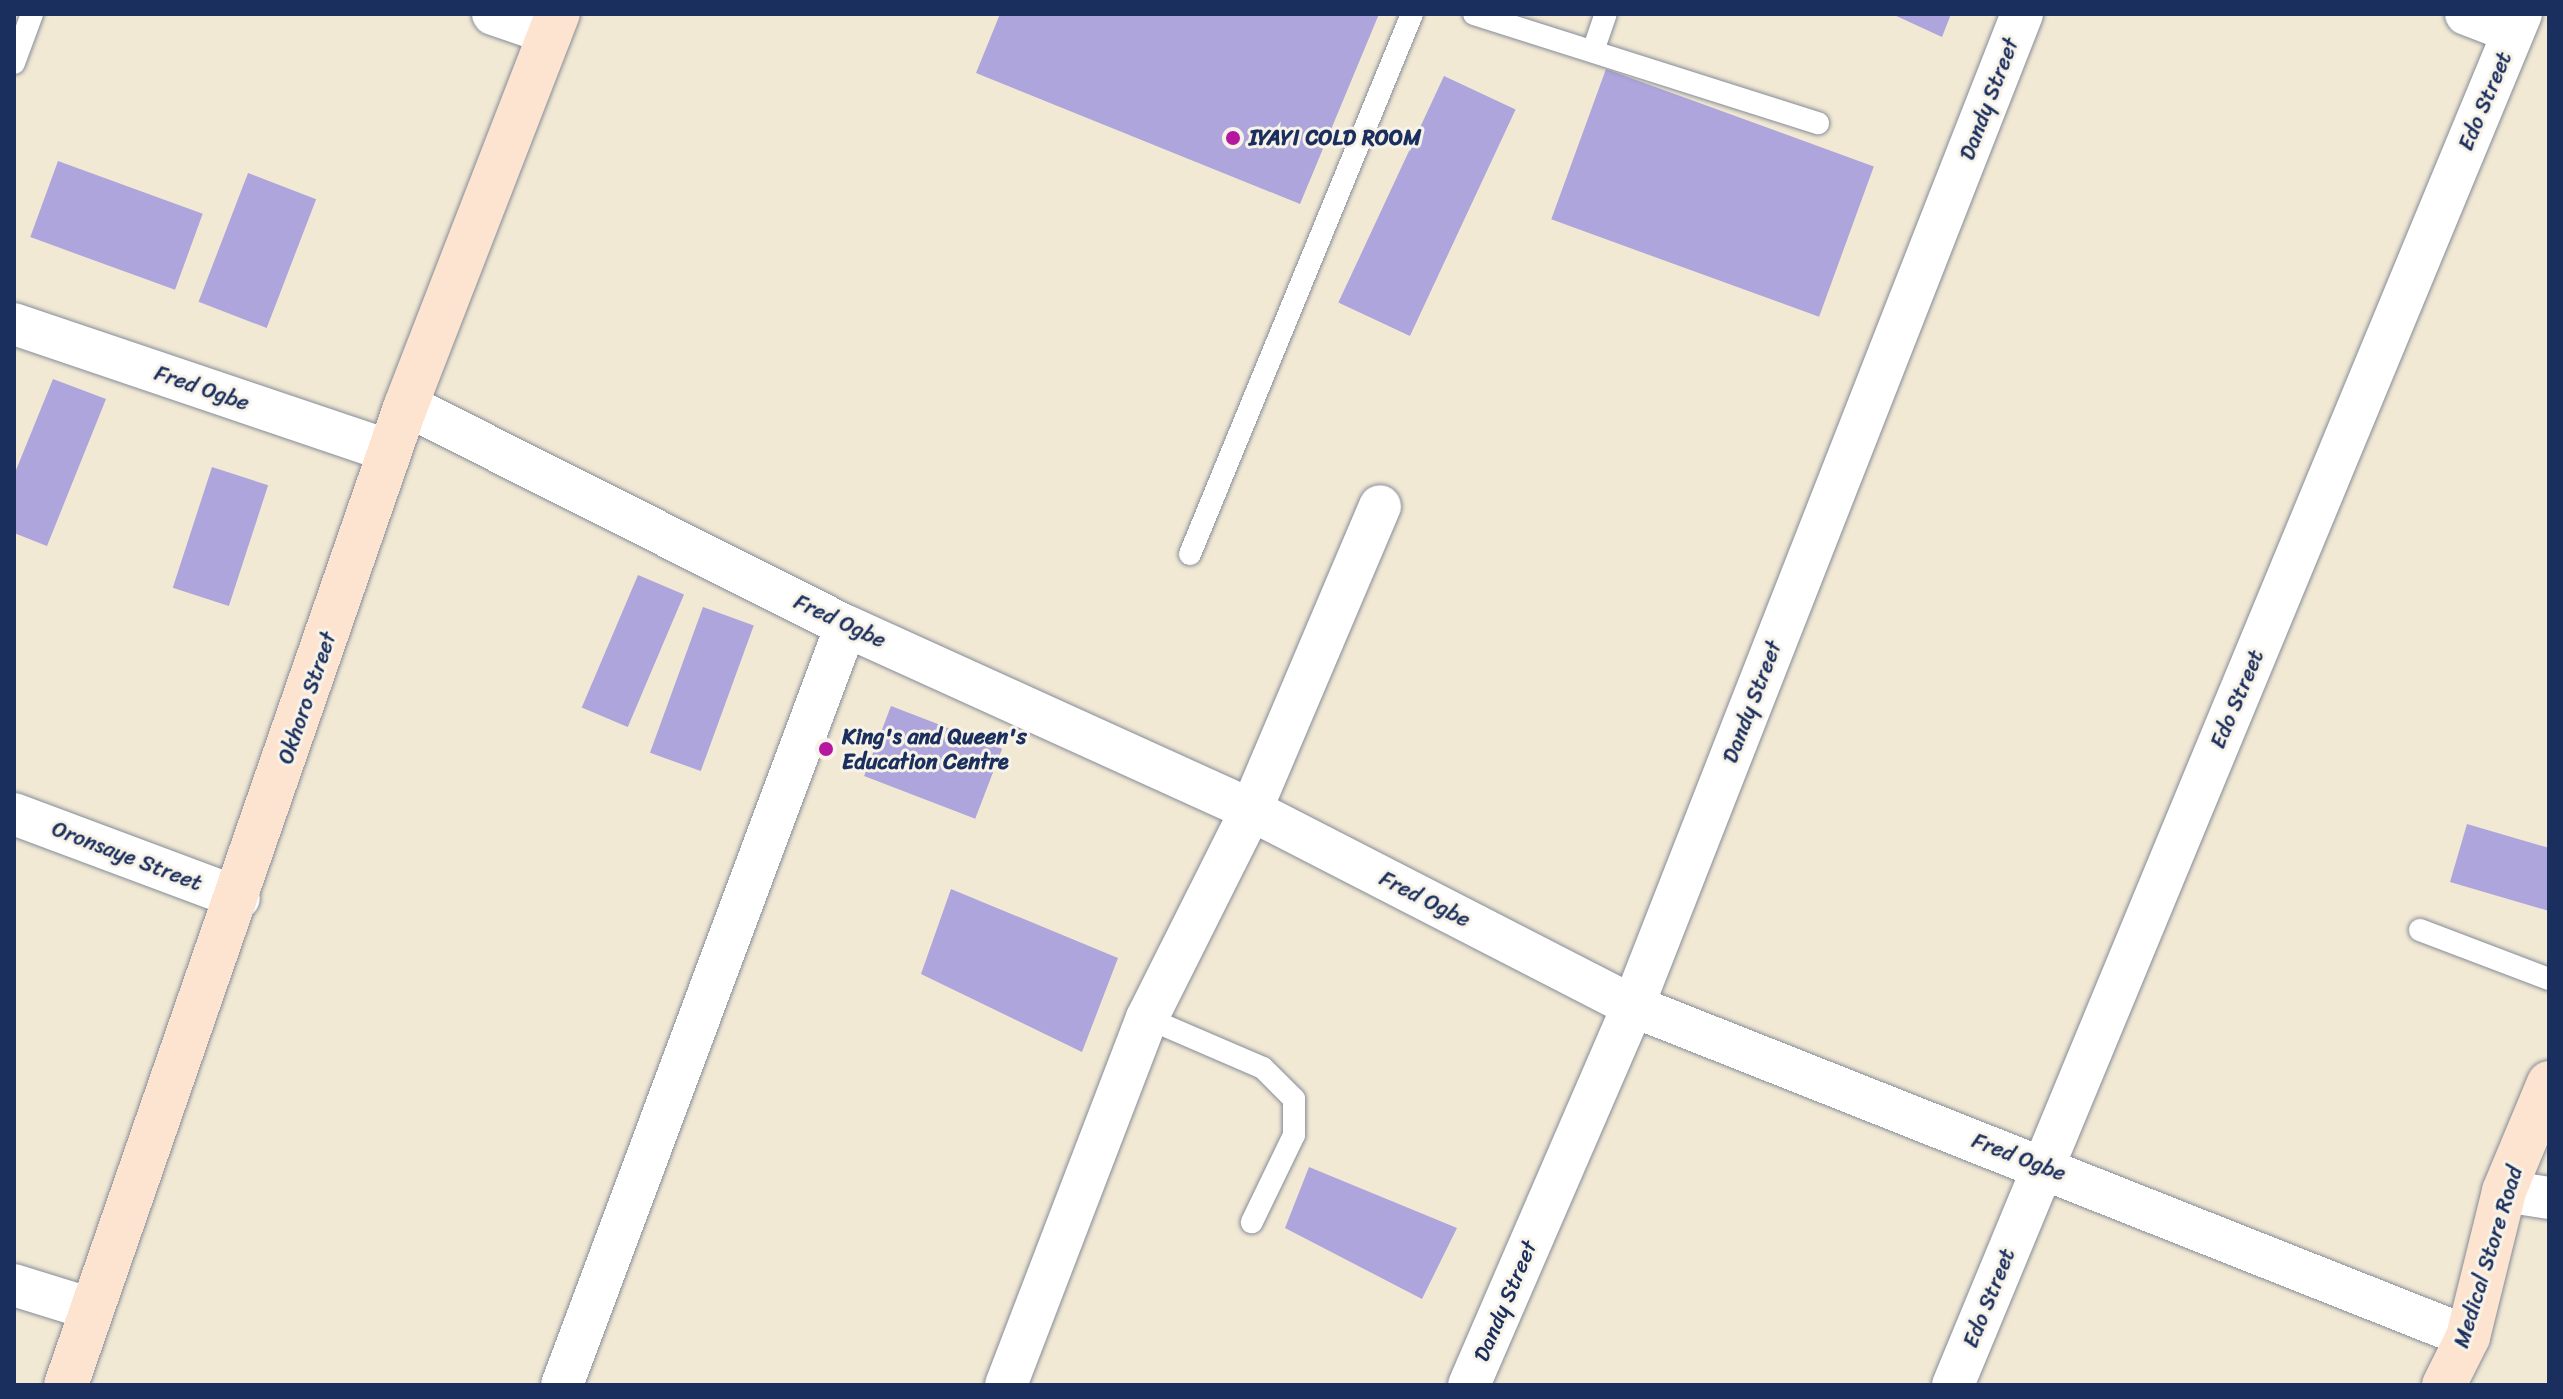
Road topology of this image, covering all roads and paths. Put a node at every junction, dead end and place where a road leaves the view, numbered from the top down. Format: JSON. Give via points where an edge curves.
{"nodes":[{"id":1,"x":32,"y":14,"type":"edge"},
{"id":2,"x":493,"y":14,"type":"edge"},
{"id":3,"x":1412,"y":14,"type":"edge"},
{"id":4,"x":1474,"y":14,"type":"edge"},
{"id":5,"x":1606,"y":14,"type":"edge"},
{"id":6,"x":2022,"y":14,"type":"edge"},
{"id":7,"x":2466,"y":14,"type":"edge"},
{"id":8,"x":2517,"y":23,"type":"edge"},
{"id":9,"x":554,"y":24,"type":"edge"},
{"id":10,"x":1593,"y":51,"type":"junction"},
{"id":11,"x":14,"y":63,"type":"edge"},
{"id":12,"x":1818,"y":123,"type":"dead end"},
{"id":13,"x":14,"y":324,"type":"edge"},
{"id":14,"x":406,"y":405,"type":"junction"},
{"id":15,"x":390,"y":451,"type":"junction"},
{"id":16,"x":1380,"y":506,"type":"dead end"},
{"id":17,"x":1190,"y":554,"type":"dead end"},
{"id":18,"x":846,"y":626,"type":"junction"},
{"id":19,"x":1251,"y":810,"type":"junction"},
{"id":20,"x":14,"y":814,"type":"edge"},
{"id":21,"x":239,"y":898,"type":"junction"},
{"id":22,"x":2420,"y":930,"type":"dead end"},
{"id":23,"x":2549,"y":979,"type":"edge"},
{"id":24,"x":1633,"y":1006,"type":"junction"},
{"id":25,"x":1147,"y":1018,"type":"junction"},
{"id":26,"x":2549,"y":1083,"type":"edge"},
{"id":27,"x":2043,"y":1166,"type":"junction"},
{"id":28,"x":2504,"y":1191,"type":"junction"},
{"id":29,"x":2549,"y":1198,"type":"edge"},
{"id":30,"x":1252,"y":1222,"type":"dead end"},
{"id":31,"x":14,"y":1285,"type":"edge"},
{"id":32,"x":91,"y":1309,"type":"junction"},
{"id":33,"x":2468,"y":1337,"type":"junction"},
{"id":34,"x":66,"y":1385,"type":"edge"},
{"id":35,"x":562,"y":1385,"type":"edge"},
{"id":36,"x":1006,"y":1385,"type":"edge"},
{"id":37,"x":1469,"y":1385,"type":"edge"},
{"id":38,"x":1953,"y":1385,"type":"edge"},
{"id":39,"x":2444,"y":1385,"type":"edge"}],
"edges":[{"from":1,"to":11,"type":"lane"},
{"from":2,"to":9,"type":"street"},
{"from":3,"to":17,"type":"lane"},
{"from":4,"to":10,"type":"lane"},
{"from":5,"to":10,"type":"lane"},
{"from":6,"to":24,"type":"street","name":"Dandy Street"},
{"from":7,"to":8,"type":"street"},
{"from":8,"to":27,"type":"street","name":"Edo Street"},
{"from":9,"to":14,"type":"street","name":"Okhoro Street"},
{"from":10,"to":12,"type":"lane"},
{"from":13,"to":15,"type":"street","name":"Fred Ogbe"},
{"from":14,"to":15,"type":"street","name":"Okhoro Street"},
{"from":14,"to":18,"type":"street","name":"Fred Ogbe"},
{"from":15,"to":21,"type":"street","name":"Okhoro Street"},
{"from":16,"to":19,"type":"street"},
{"from":18,"to":19,"type":"street","name":"Fred Ogbe"},
{"from":18,"to":35,"type":"street"},
{"from":19,"to":24,"type":"street","name":"Fred Ogbe"},
{"from":19,"to":25,"type":"street"},
{"from":20,"to":21,"type":"street","name":"Oronsaye Street"},
{"from":21,"to":32,"type":"street","name":"Okhoro Street"},
{"from":22,"to":23,"type":"lane"},
{"from":24,"to":27,"type":"street","name":"Fred Ogbe"},
{"from":24,"to":37,"type":"street","name":"Dandy Street"},
{"from":25,"to":30,"type":"lane","via":[[1263,1068],[1294,1099],[1294,1135]]},
{"from":25,"to":36,"type":"street"},
{"from":26,"to":28,"type":"street","name":"Medical Store Road"},
{"from":27,"to":33,"type":"street","name":"Fred Ogbe"},
{"from":27,"to":38,"type":"street","name":"Edo Street"},
{"from":28,"to":29,"type":"street"},
{"from":28,"to":33,"type":"street","name":"Medical Store Road"},
{"from":31,"to":32,"type":"street"},
{"from":32,"to":34,"type":"street","name":"Okhoro Street"},
{"from":33,"to":39,"type":"street","name":"Medical Store Road"}]}
